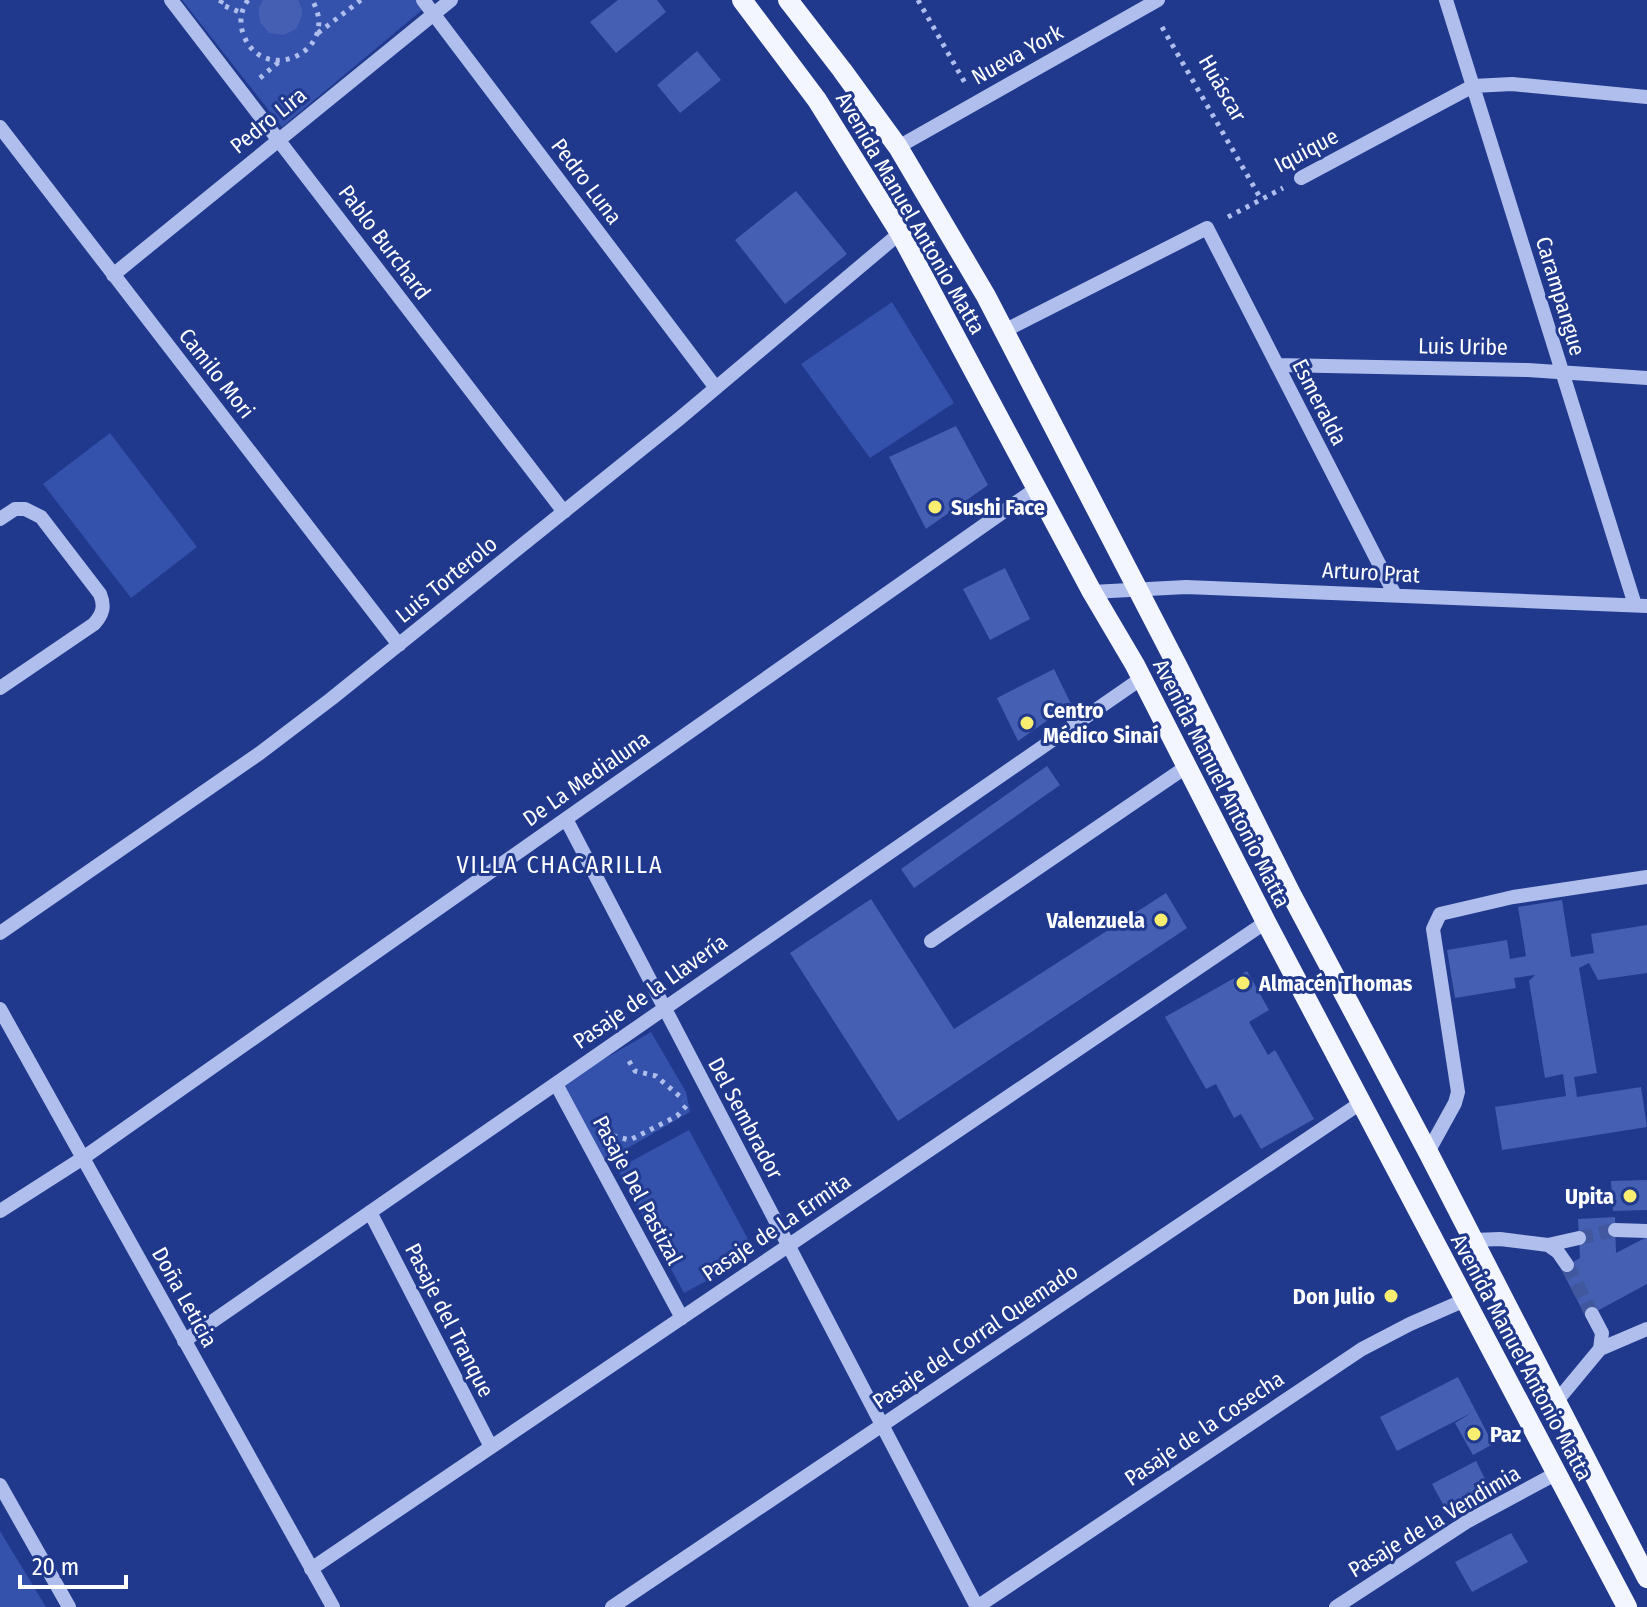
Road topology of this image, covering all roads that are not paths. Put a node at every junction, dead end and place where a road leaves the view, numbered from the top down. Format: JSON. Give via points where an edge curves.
{"nodes":[{"id":1,"x":171,"y":0,"type":"edge"},
{"id":2,"x":423,"y":0,"type":"edge"},
{"id":3,"x":451,"y":0,"type":"edge"},
{"id":4,"x":742,"y":0,"type":"edge"},
{"id":5,"x":788,"y":0,"type":"edge"},
{"id":6,"x":1446,"y":0,"type":"edge"},
{"id":7,"x":1151,"y":2,"type":"edge"},
{"id":8,"x":434,"y":15,"type":"junction"},
{"id":9,"x":1473,"y":86,"type":"junction"},
{"id":10,"x":1647,"y":97,"type":"edge"},
{"id":11,"x":0,"y":127,"type":"edge"},
{"id":12,"x":278,"y":140,"type":"junction"},
{"id":13,"x":898,"y":147,"type":"junction"},
{"id":14,"x":1301,"y":178,"type":"road end"},
{"id":15,"x":900,"y":233,"type":"junction"},
{"id":16,"x":113,"y":275,"type":"junction"},
{"id":17,"x":1004,"y":331,"type":"junction"},
{"id":18,"x":1277,"y":365,"type":"junction"},
{"id":19,"x":1562,"y":372,"type":"junction"},
{"id":20,"x":1647,"y":378,"type":"edge"},
{"id":21,"x":716,"y":388,"type":"junction"},
{"id":22,"x":1037,"y":488,"type":"junction"},
{"id":23,"x":564,"y":512,"type":"junction"},
{"id":24,"x":0,"y":519,"type":"edge"},
{"id":25,"x":1137,"y":589,"type":"junction"},
{"id":26,"x":1092,"y":592,"type":"junction"},
{"id":27,"x":1395,"y":595,"type":"junction"},
{"id":28,"x":1641,"y":606,"type":"edge"},
{"id":29,"x":399,"y":645,"type":"junction"},
{"id":30,"x":1142,"y":678,"type":"junction"},
{"id":31,"x":0,"y":688,"type":"edge"},
{"id":32,"x":1186,"y":767,"type":"junction"},
{"id":33,"x":566,"y":819,"type":"junction"},
{"id":34,"x":1647,"y":877,"type":"edge"},
{"id":35,"x":1266,"y":922,"type":"junction"},
{"id":36,"x":0,"y":933,"type":"edge"},
{"id":37,"x":931,"y":941,"type":"dead end"},
{"id":38,"x":664,"y":1008,"type":"junction"},
{"id":39,"x":0,"y":1009,"type":"edge"},
{"id":40,"x":556,"y":1084,"type":"junction"},
{"id":41,"x":1362,"y":1102,"type":"junction"},
{"id":42,"x":1428,"y":1152,"type":"junction"},
{"id":43,"x":83,"y":1158,"type":"junction"},
{"id":44,"x":0,"y":1211,"type":"edge"},
{"id":45,"x":370,"y":1212,"type":"junction"},
{"id":46,"x":1615,"y":1230,"type":"tunnel mouth"},
{"id":47,"x":1647,"y":1231,"type":"edge"},
{"id":48,"x":1579,"y":1238,"type":"tunnel mouth"},
{"id":49,"x":1474,"y":1240,"type":"junction"},
{"id":50,"x":1548,"y":1245,"type":"junction"},
{"id":51,"x":788,"y":1246,"type":"junction"},
{"id":52,"x":1567,"y":1265,"type":"tunnel mouth"},
{"id":53,"x":1465,"y":1300,"type":"junction"},
{"id":54,"x":1592,"y":1314,"type":"tunnel mouth"},
{"id":55,"x":682,"y":1318,"type":"junction"},
{"id":56,"x":1647,"y":1329,"type":"edge"},
{"id":57,"x":184,"y":1341,"type":"junction"},
{"id":58,"x":1600,"y":1349,"type":"junction"},
{"id":59,"x":1556,"y":1402,"type":"junction"},
{"id":60,"x":882,"y":1425,"type":"junction"},
{"id":61,"x":491,"y":1447,"type":"junction"},
{"id":62,"x":1557,"y":1473,"type":"junction"},
{"id":63,"x":0,"y":1485,"type":"edge"},
{"id":64,"x":4,"y":1503,"type":"edge"},
{"id":65,"x":311,"y":1569,"type":"junction"},
{"id":66,"x":1647,"y":1578,"type":"edge"},
{"id":67,"x":69,"y":1607,"type":"edge"},
{"id":68,"x":333,"y":1607,"type":"edge"},
{"id":69,"x":612,"y":1607,"type":"edge"},
{"id":70,"x":977,"y":1607,"type":"edge"},
{"id":71,"x":1336,"y":1607,"type":"edge"},
{"id":72,"x":1627,"y":1607,"type":"edge"}],
"edges":[{"from":1,"to":12,"type":"street","name":"Pablo Burchard"},
{"from":2,"to":8,"type":"street","name":"Pedro Luna"},
{"from":3,"to":8,"type":"street","name":"Pedro Lira"},
{"from":4,"to":15,"type":"main road","name":"Avenida Manuel Antonio Matta","via":[[817,100]]},
{"from":5,"to":13,"type":"main road","name":"Avenida Manuel Antonio Matta"},
{"from":6,"to":9,"type":"street","name":"Carampangue"},
{"from":7,"to":13,"type":"street","name":"Nueva York"},
{"from":8,"to":12,"type":"street","name":"Pedro Lira"},
{"from":8,"to":21,"type":"street","name":"Pedro Luna"},
{"from":9,"to":10,"type":"street","name":"Iquique","via":[[1512,84]]},
{"from":9,"to":14,"type":"street","name":"Iquique"},
{"from":9,"to":19,"type":"street","name":"Carampangue"},
{"from":11,"to":16,"type":"street","name":"Camilo Mori"},
{"from":12,"to":16,"type":"street","name":"Pedro Lira"},
{"from":12,"to":23,"type":"street","name":"Pablo Burchard"},
{"from":13,"to":17,"type":"main road","name":"Avenida Manuel Antonio Matta"},
{"from":15,"to":21,"type":"street","name":"Luis Torterolo"},
{"from":15,"to":22,"type":"main road","name":"Avenida Manuel Antonio Matta"},
{"from":16,"to":29,"type":"street","name":"Camilo Mori"},
{"from":17,"to":18,"type":"street","name":"Esmeralda","via":[[1207,228]]},
{"from":17,"to":25,"type":"main road","name":"Avenida Manuel Antonio Matta"},
{"from":18,"to":19,"type":"street","name":"Luis Uribe"},
{"from":18,"to":27,"type":"street","name":"Esmeralda"},
{"from":19,"to":20,"type":"street","name":"Luis Uribe"},
{"from":19,"to":28,"type":"street","name":"Carampangue"},
{"from":21,"to":23,"type":"street","name":"Luis Torterolo"},
{"from":22,"to":26,"type":"main road","name":"Avenida Manuel Antonio Matta"},
{"from":22,"to":33,"type":"street","name":"De La Medialuna"},
{"from":23,"to":29,"type":"street","name":"Luis Torterolo"},
{"from":24,"to":31,"type":"street","via":[[15,509],[41,517],[100,594],[103,608],[94,624]]},
{"from":25,"to":26,"type":"street","name":"Arturo Prat"},
{"from":25,"to":27,"type":"street","name":"Arturo Prat"},
{"from":25,"to":42,"type":"main road","name":"Avenida Manuel Antonio Matta"},
{"from":26,"to":30,"type":"main road","name":"Avenida Manuel Antonio Matta"},
{"from":27,"to":28,"type":"street","name":"Arturo Prat"},
{"from":29,"to":36,"type":"street","name":"Luis Torterolo","via":[[260,753]]},
{"from":30,"to":32,"type":"main road","name":"Avenida Manuel Antonio Matta"},
{"from":30,"to":38,"type":"street","name":"Pasaje de la Llavería"},
{"from":32,"to":35,"type":"main road","name":"Avenida Manuel Antonio Matta"},
{"from":32,"to":37,"type":"street"},
{"from":33,"to":38,"type":"street","name":"Del Sembrador"},
{"from":33,"to":43,"type":"street","name":"De La Medialuna"},
{"from":34,"to":42,"type":"street","via":[[1440,914],[1433,929],[1458,1092]]},
{"from":35,"to":41,"type":"main road","name":"Avenida Manuel Antonio Matta"},
{"from":35,"to":51,"type":"street","name":"Pasaje de La Ermita"},
{"from":38,"to":40,"type":"street","name":"Pasaje de la Llavería"},
{"from":38,"to":51,"type":"street","name":"Del Sembrador"},
{"from":39,"to":43,"type":"street","name":"Doña Leticia"},
{"from":40,"to":45,"type":"street","name":"Pasaje de la Llavería"},
{"from":40,"to":55,"type":"street","name":"Pasaje Del Pastizal"},
{"from":41,"to":53,"type":"main road","name":"Avenida Manuel Antonio Matta"},
{"from":41,"to":60,"type":"street","name":"Pasaje del Corral Quemado"},
{"from":42,"to":49,"type":"main road","name":"Avenida Manuel Antonio Matta"},
{"from":43,"to":44,"type":"street","name":"De La Medialuna"},
{"from":43,"to":57,"type":"street","name":"Doña Leticia"},
{"from":45,"to":57,"type":"street","name":"Pasaje de la Llavería"},
{"from":45,"to":61,"type":"street","name":"Pasaje del Tranque"},
{"from":46,"to":47,"type":"street"},
{"from":48,"to":50,"type":"street"},
{"from":49,"to":50,"type":"street"},
{"from":49,"to":59,"type":"main road","name":"Avenida Manuel Antonio Matta"},
{"from":50,"to":52,"type":"street"},
{"from":51,"to":55,"type":"street","name":"Pasaje de La Ermita"},
{"from":51,"to":60,"type":"street","name":"Del Sembrador"},
{"from":53,"to":62,"type":"main road","name":"Avenida Manuel Antonio Matta"},
{"from":53,"to":70,"type":"street","name":"Pasaje de la Cosecha","via":[[1362,1349]]},
{"from":54,"to":58,"type":"street","via":[[1602,1333]]},
{"from":55,"to":61,"type":"street","name":"Pasaje de La Ermita"},
{"from":56,"to":58,"type":"street"},
{"from":57,"to":65,"type":"street","name":"Doña Leticia"},
{"from":58,"to":59,"type":"street"},
{"from":59,"to":66,"type":"main road","name":"Avenida Manuel Antonio Matta"},
{"from":60,"to":69,"type":"street","name":"Pasaje del Corral Quemado"},
{"from":60,"to":70,"type":"street","name":"Del Sembrador"},
{"from":61,"to":65,"type":"street","name":"Pasaje de La Ermita"},
{"from":62,"to":71,"type":"street","name":"Pasaje de la Vendimia","via":[[1468,1521]]},
{"from":62,"to":72,"type":"main road","name":"Avenida Manuel Antonio Matta"},
{"from":63,"to":64,"type":"street"},
{"from":64,"to":67,"type":"street"},
{"from":65,"to":68,"type":"street","name":"Doña Leticia"}]}
